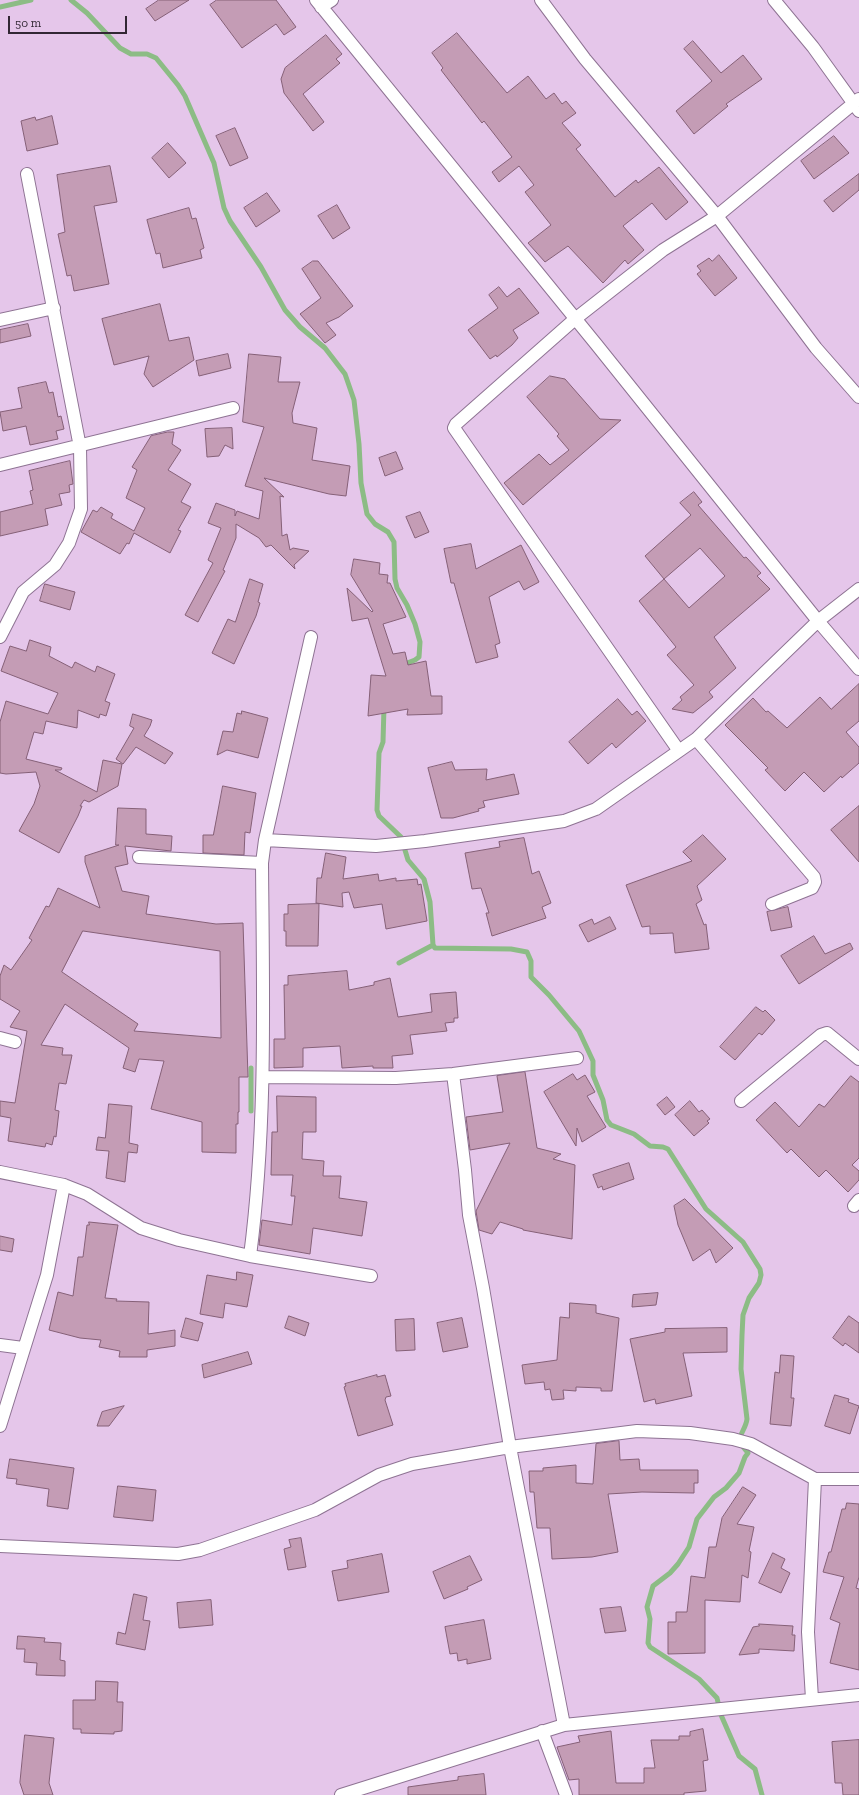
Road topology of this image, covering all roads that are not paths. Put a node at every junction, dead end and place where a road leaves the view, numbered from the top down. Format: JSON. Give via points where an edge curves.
{"nodes":[{"id":1,"x":332,"y":0,"type":"edge"},
{"id":2,"x":541,"y":0,"type":"edge"},
{"id":3,"x":774,"y":0,"type":"edge"},
{"id":4,"x":318,"y":4,"type":"edge"},
{"id":5,"x":857,"y":105,"type":"edge"},
{"id":6,"x":27,"y":174,"type":"dead end"},
{"id":7,"x":717,"y":216,"type":"junction"},
{"id":8,"x":54,"y":308,"type":"junction"},
{"id":9,"x":575,"y":318,"type":"junction"},
{"id":10,"x":0,"y":320,"type":"edge"},
{"id":11,"x":859,"y":397,"type":"edge"},
{"id":12,"x":233,"y":408,"type":"dead end"},
{"id":13,"x":80,"y":447,"type":"junction"},
{"id":14,"x":0,"y":465,"type":"edge"},
{"id":15,"x":859,"y":589,"type":"edge"},
{"id":16,"x":6,"y":613,"type":"edge"},
{"id":17,"x":818,"y":621,"type":"junction"},
{"id":18,"x":0,"y":637,"type":"edge"},
{"id":19,"x":311,"y":637,"type":"dead end"},
{"id":20,"x":859,"y":669,"type":"edge"},
{"id":21,"x":696,"y":739,"type":"junction"},
{"id":22,"x":679,"y":751,"type":"junction"},
{"id":23,"x":265,"y":840,"type":"junction"},
{"id":24,"x":139,"y":857,"type":"dead end"},
{"id":25,"x":262,"y":863,"type":"junction"},
{"id":26,"x":772,"y":904,"type":"dead end"},
{"id":27,"x":0,"y":1038,"type":"edge"},
{"id":28,"x":15,"y":1042,"type":"dead end"},
{"id":29,"x":577,"y":1058,"type":"dead end"},
{"id":30,"x":859,"y":1059,"type":"edge"},
{"id":31,"x":453,"y":1074,"type":"junction"},
{"id":32,"x":262,"y":1077,"type":"junction"},
{"id":33,"x":741,"y":1101,"type":"dead end"},
{"id":34,"x":0,"y":1172,"type":"edge"},
{"id":35,"x":64,"y":1185,"type":"junction"},
{"id":36,"x":250,"y":1256,"type":"junction"},
{"id":37,"x":371,"y":1276,"type":"dead end"},
{"id":38,"x":0,"y":1345,"type":"edge"},
{"id":39,"x":23,"y":1348,"type":"junction"},
{"id":40,"x":0,"y":1426,"type":"edge"},
{"id":41,"x":510,"y":1447,"type":"junction"},
{"id":42,"x":815,"y":1479,"type":"junction"},
{"id":43,"x":859,"y":1479,"type":"edge"},
{"id":44,"x":0,"y":1546,"type":"edge"},
{"id":45,"x":859,"y":1695,"type":"edge"},
{"id":46,"x":812,"y":1699,"type":"junction"},
{"id":47,"x":564,"y":1724,"type":"junction"},
{"id":48,"x":542,"y":1732,"type":"junction"},
{"id":49,"x":341,"y":1795,"type":"edge"},
{"id":50,"x":566,"y":1795,"type":"edge"}],
"edges":[{"from":1,"to":4,"type":"street"},
{"from":2,"to":7,"type":"street","via":[[586,59]]},
{"from":3,"to":5,"type":"street"},
{"from":4,"to":9,"type":"street"},
{"from":5,"to":7,"type":"street"},
{"from":6,"to":8,"type":"street"},
{"from":7,"to":9,"type":"street","via":[[663,250]]},
{"from":7,"to":11,"type":"street","via":[[816,348]]},
{"from":8,"to":10,"type":"street"},
{"from":8,"to":13,"type":"street"},
{"from":9,"to":17,"type":"street"},
{"from":9,"to":22,"type":"street","via":[[456,424],[454,430]]},
{"from":12,"to":13,"type":"street"},
{"from":13,"to":14,"type":"street"},
{"from":13,"to":16,"type":"street","via":[[81,509],[69,543],[55,565],[23,592]]},
{"from":15,"to":17,"type":"street"},
{"from":16,"to":18,"type":"street"},
{"from":17,"to":20,"type":"street"},
{"from":17,"to":21,"type":"street"},
{"from":19,"to":23,"type":"street"},
{"from":21,"to":22,"type":"street"},
{"from":21,"to":26,"type":"street","via":[[814,877],[812,888]]},
{"from":22,"to":23,"type":"street","via":[[596,809],[564,820],[376,846]]},
{"from":23,"to":25,"type":"street"},
{"from":24,"to":25,"type":"street"},
{"from":25,"to":32,"type":"street"},
{"from":27,"to":28,"type":"street"},
{"from":29,"to":31,"type":"street"},
{"from":30,"to":33,"type":"street","via":[[827,1033],[821,1035]]},
{"from":31,"to":32,"type":"street","via":[[396,1078]]},
{"from":31,"to":41,"type":"street","via":[[469,1215]]},
{"from":32,"to":36,"type":"street","via":[[259,1181]]},
{"from":34,"to":35,"type":"street"},
{"from":35,"to":36,"type":"street","via":[[87,1194],[141,1228],[179,1240]]},
{"from":35,"to":39,"type":"street","via":[[47,1275]]},
{"from":36,"to":37,"type":"street"},
{"from":38,"to":39,"type":"street"},
{"from":39,"to":40,"type":"street"},
{"from":41,"to":42,"type":"street","via":[[637,1431],[690,1433],[752,1444]]},
{"from":41,"to":44,"type":"street","via":[[412,1464],[386,1472],[315,1510],[200,1550],[178,1554]]},
{"from":41,"to":47,"type":"street"},
{"from":42,"to":43,"type":"street"},
{"from":42,"to":46,"type":"street","via":[[808,1632]]},
{"from":45,"to":46,"type":"street"},
{"from":46,"to":47,"type":"street"},
{"from":47,"to":48,"type":"street"},
{"from":48,"to":49,"type":"street"},
{"from":48,"to":50,"type":"street"}]}
